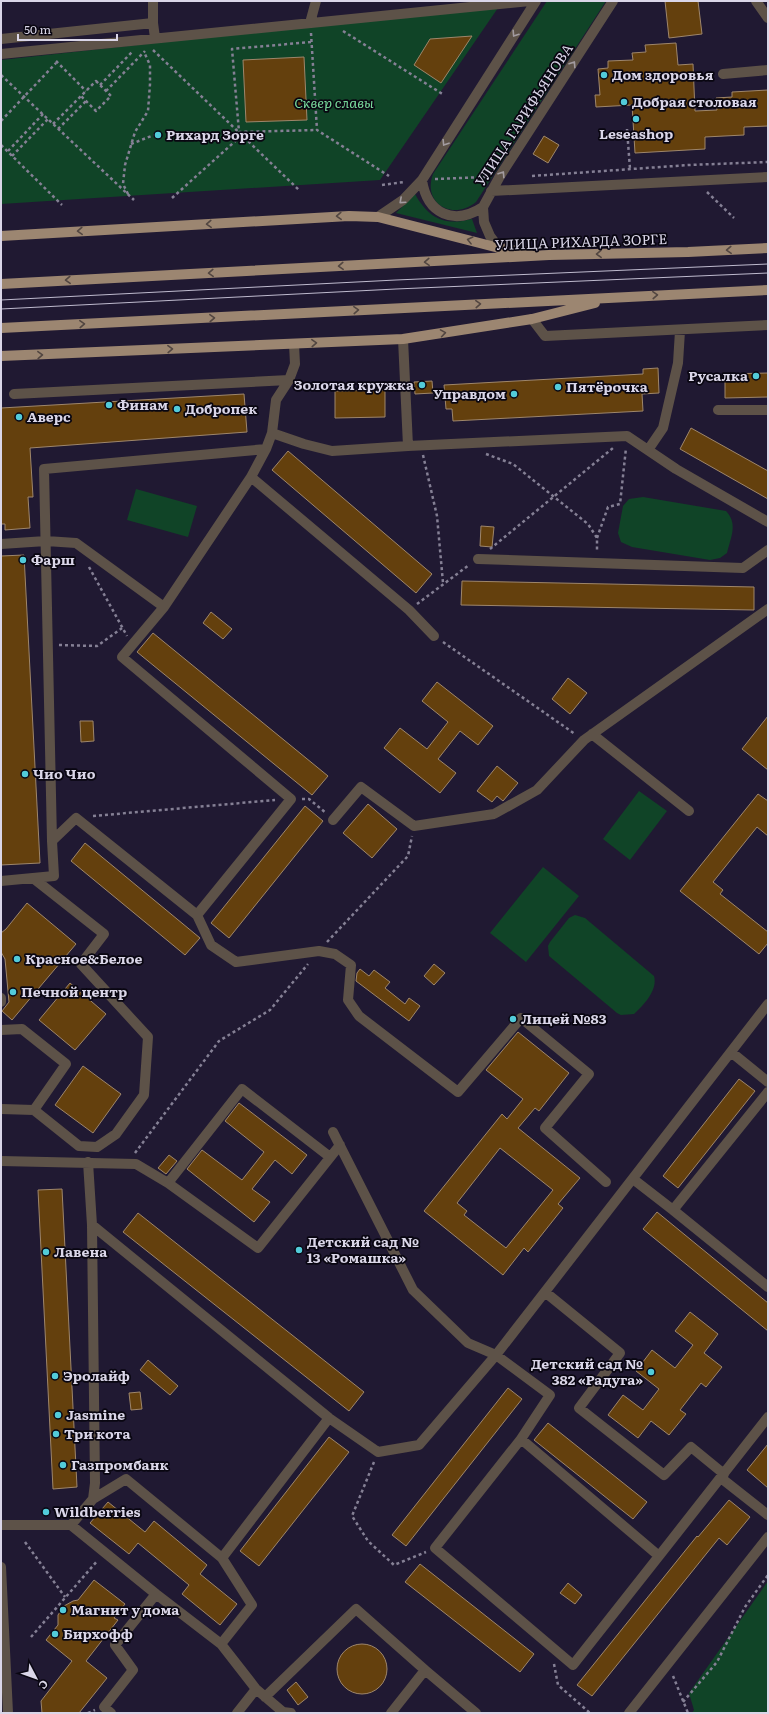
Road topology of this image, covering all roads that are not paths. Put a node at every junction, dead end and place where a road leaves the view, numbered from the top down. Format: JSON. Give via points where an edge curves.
{"nodes":[{"id":1,"x":153,"y":1,"type":"edge"},
{"id":2,"x":316,"y":1,"type":"edge"},
{"id":3,"x":530,"y":1,"type":"edge"},
{"id":4,"x":536,"y":1,"type":"edge"},
{"id":5,"x":614,"y":1,"type":"edge"},
{"id":6,"x":756,"y":1,"type":"edge"},
{"id":7,"x":768,"y":18,"type":"edge"},
{"id":8,"x":153,"y":23,"type":"junction"},
{"id":9,"x":310,"y":23,"type":"junction"},
{"id":10,"x":155,"y":38,"type":"junction"},
{"id":11,"x":1,"y":39,"type":"edge"},
{"id":12,"x":1,"y":54,"type":"edge"},
{"id":13,"x":768,"y":70,"type":"edge"},
{"id":14,"x":723,"y":74,"type":"dead end"},
{"id":15,"x":768,"y":177,"type":"edge"},
{"id":16,"x":422,"y":180,"type":"junction"},
{"id":17,"x":491,"y":191,"type":"junction"},
{"id":18,"x":482,"y":207,"type":"junction"},
{"id":19,"x":378,"y":217,"type":"junction"},
{"id":20,"x":1,"y":236,"type":"edge"},
{"id":21,"x":499,"y":248,"type":"junction"},
{"id":22,"x":768,"y":248,"type":"edge"},
{"id":23,"x":549,"y":255,"type":"junction"},
{"id":24,"x":1,"y":284,"type":"edge"},
{"id":25,"x":768,"y":290,"type":"edge"},
{"id":26,"x":616,"y":297,"type":"junction"},
{"id":27,"x":532,"y":319,"type":"junction"},
{"id":28,"x":768,"y":325,"type":"edge"},
{"id":29,"x":1,"y":328,"type":"edge"},
{"id":30,"x":680,"y":331,"type":"junction"},
{"id":31,"x":403,"y":339,"type":"junction"},
{"id":32,"x":294,"y":344,"type":"junction"},
{"id":33,"x":1,"y":356,"type":"edge"},
{"id":34,"x":289,"y":380,"type":"junction"},
{"id":35,"x":14,"y":394,"type":"dead end"},
{"id":36,"x":718,"y":410,"type":"dead end"},
{"id":37,"x":768,"y":410,"type":"edge"},
{"id":38,"x":272,"y":433,"type":"junction"},
{"id":39,"x":408,"y":446,"type":"junction"},
{"id":40,"x":266,"y":449,"type":"junction"},
{"id":41,"x":648,"y":450,"type":"junction"},
{"id":42,"x":252,"y":477,"type":"junction"},
{"id":43,"x":768,"y":522,"type":"edge"},
{"id":44,"x":46,"y":541,"type":"junction"},
{"id":45,"x":1,"y":544,"type":"edge"},
{"id":46,"x":768,"y":550,"type":"edge"},
{"id":47,"x":478,"y":559,"type":"road end"},
{"id":48,"x":164,"y":607,"type":"junction"},
{"id":49,"x":768,"y":609,"type":"edge"},
{"id":50,"x":434,"y":636,"type":"road end"},
{"id":51,"x":592,"y":734,"type":"junction"},
{"id":52,"x":689,"y":811,"type":"dead end"},
{"id":53,"x":333,"y":820,"type":"road end"},
{"id":54,"x":52,"y":841,"type":"junction"},
{"id":55,"x":33,"y":878,"type":"junction"},
{"id":56,"x":1,"y":881,"type":"edge"},
{"id":57,"x":197,"y":916,"type":"junction"},
{"id":58,"x":1,"y":998,"type":"edge"},
{"id":59,"x":1,"y":1002,"type":"edge"},
{"id":60,"x":768,"y":1004,"type":"edge"},
{"id":61,"x":1,"y":1030,"type":"edge"},
{"id":62,"x":731,"y":1052,"type":"junction"},
{"id":63,"x":768,"y":1082,"type":"edge"},
{"id":64,"x":768,"y":1092,"type":"edge"},
{"id":65,"x":1,"y":1109,"type":"edge"},
{"id":66,"x":34,"y":1110,"type":"junction"},
{"id":67,"x":333,"y":1132,"type":"dead end"},
{"id":68,"x":340,"y":1145,"type":"junction"},
{"id":69,"x":330,"y":1157,"type":"junction"},
{"id":70,"x":1,"y":1161,"type":"edge"},
{"id":71,"x":88,"y":1162,"type":"junction"},
{"id":72,"x":633,"y":1178,"type":"junction"},
{"id":73,"x":606,"y":1182,"type":"dead end"},
{"id":74,"x":168,"y":1183,"type":"junction"},
{"id":75,"x":673,"y":1210,"type":"junction"},
{"id":76,"x":92,"y":1225,"type":"junction"},
{"id":77,"x":768,"y":1287,"type":"edge"},
{"id":78,"x":545,"y":1292,"type":"junction"},
{"id":79,"x":496,"y":1355,"type":"junction"},
{"id":80,"x":768,"y":1417,"type":"edge"},
{"id":81,"x":329,"y":1418,"type":"junction"},
{"id":82,"x":521,"y":1439,"type":"junction"},
{"id":83,"x":723,"y":1476,"type":"junction"},
{"id":84,"x":93,"y":1499,"type":"junction"},
{"id":85,"x":768,"y":1515,"type":"edge"},
{"id":86,"x":1,"y":1525,"type":"edge"},
{"id":87,"x":71,"y":1525,"type":"junction"},
{"id":88,"x":768,"y":1537,"type":"edge"},
{"id":89,"x":660,"y":1556,"type":"junction"},
{"id":90,"x":222,"y":1558,"type":"junction"},
{"id":91,"x":1,"y":1567,"type":"edge"},
{"id":92,"x":156,"y":1594,"type":"junction"},
{"id":93,"x":221,"y":1644,"type":"junction"},
{"id":94,"x":424,"y":1670,"type":"junction"},
{"id":95,"x":256,"y":1689,"type":"junction"},
{"id":96,"x":265,"y":1697,"type":"junction"},
{"id":97,"x":8,"y":1713,"type":"edge"},
{"id":98,"x":111,"y":1713,"type":"edge"},
{"id":99,"x":237,"y":1713,"type":"edge"},
{"id":100,"x":291,"y":1713,"type":"edge"},
{"id":101,"x":391,"y":1713,"type":"edge"},
{"id":102,"x":476,"y":1713,"type":"edge"},
{"id":103,"x":629,"y":1713,"type":"edge"}],
"edges":[{"from":1,"to":8,"type":"street"},
{"from":2,"to":9,"type":"street"},
{"from":3,"to":9,"type":"street"},
{"from":4,"to":16,"type":"street","one_way":true},
{"from":17,"to":5,"type":"street","name":"УЛИЦА ГАРИФЬЯНОВА","one_way":true},
{"from":6,"to":7,"type":"street"},
{"from":8,"to":10,"type":"street"},
{"from":8,"to":11,"type":"street"},
{"from":9,"to":10,"type":"street"},
{"from":10,"to":12,"type":"street"},
{"from":13,"to":14,"type":"street"},
{"from":15,"to":17,"type":"street"},
{"from":16,"to":18,"type":"street","via":[[429,202],[438,211],[449,216],[461,217],[472,214]]},
{"from":16,"to":19,"type":"street","one_way":true,"via":[[403,200]]},
{"from":17,"to":18,"type":"street","name":"УЛИЦА ГАРИФЬЯНОВА"},
{"from":18,"to":21,"type":"street","name":"УЛИЦА ГАРИФЬЯНОВА","via":[[487,229]]},
{"from":19,"to":20,"type":"main road","one_way":true,"via":[[349,216]]},
{"from":21,"to":19,"type":"main road","one_way":true},
{"from":21,"to":23,"type":"main road"},
{"from":22,"to":23,"type":"main road","name":"УЛИЦА РИХАРДА ЗОРГЕ","one_way":true},
{"from":23,"to":24,"type":"main road","name":"УЛИЦА РИХАРДА ЗОРГЕ","one_way":true},
{"from":26,"to":25,"type":"main road","one_way":true},
{"from":26,"to":27,"type":"main road"},
{"from":29,"to":26,"type":"main road","one_way":true},
{"from":27,"to":30,"type":"street","via":[[545,336]]},
{"from":31,"to":27,"type":"main road","one_way":true},
{"from":28,"to":30,"type":"street"},
{"from":30,"to":41,"type":"street","via":[[678,363],[663,428]]},
{"from":32,"to":31,"type":"main road","one_way":true},
{"from":31,"to":39,"type":"street"},
{"from":33,"to":32,"type":"main road","one_way":true},
{"from":32,"to":34,"type":"street","via":[[295,364]]},
{"from":34,"to":35,"type":"street"},
{"from":34,"to":38,"type":"street","via":[[276,400]]},
{"from":36,"to":37,"type":"street"},
{"from":38,"to":39,"type":"street","via":[[332,451]]},
{"from":38,"to":40,"type":"street"},
{"from":39,"to":41,"type":"street","via":[[627,436]]},
{"from":40,"to":42,"type":"street"},
{"from":40,"to":44,"type":"street","via":[[44,469]]},
{"from":41,"to":43,"type":"street"},
{"from":42,"to":48,"type":"street"},
{"from":42,"to":50,"type":"street","via":[[409,610]]},
{"from":44,"to":45,"type":"street"},
{"from":44,"to":48,"type":"street","via":[[76,543]]},
{"from":44,"to":54,"type":"street"},
{"from":46,"to":47,"type":"street","via":[[743,568]]},
{"from":48,"to":57,"type":"street","via":[[122,657],[291,799]]},
{"from":49,"to":51,"type":"street"},
{"from":51,"to":52,"type":"street"},
{"from":51,"to":53,"type":"street","via":[[537,790],[494,814],[414,826],[361,787]]},
{"from":54,"to":55,"type":"street","via":[[54,876]]},
{"from":54,"to":57,"type":"street","via":[[76,818]]},
{"from":55,"to":56,"type":"street"},
{"from":55,"to":66,"type":"street","via":[[104,934],[81,964],[148,1037],[144,1095],[116,1134],[97,1147],[79,1146]]},
{"from":57,"to":73,"type":"street","via":[[211,945],[236,962],[319,951],[334,954],[351,965],[348,1000],[359,1016],[458,1092],[521,1018],[589,1074],[544,1128]]},
{"from":58,"to":59,"type":"street"},
{"from":60,"to":62,"type":"street"},
{"from":61,"to":66,"type":"street","via":[[22,1029],[66,1064]]},
{"from":62,"to":63,"type":"street"},
{"from":62,"to":72,"type":"street"},
{"from":64,"to":75,"type":"street"},
{"from":65,"to":66,"type":"street"},
{"from":67,"to":68,"type":"street"},
{"from":68,"to":69,"type":"street"},
{"from":68,"to":79,"type":"street","via":[[413,1290],[468,1343]]},
{"from":69,"to":74,"type":"street","via":[[258,1248]]},
{"from":69,"to":74,"type":"street","via":[[242,1089]]},
{"from":70,"to":71,"type":"street"},
{"from":71,"to":74,"type":"street","via":[[136,1164]]},
{"from":71,"to":76,"type":"street"},
{"from":72,"to":75,"type":"street"},
{"from":72,"to":78,"type":"street"},
{"from":75,"to":77,"type":"street"},
{"from":76,"to":81,"type":"street"},
{"from":76,"to":84,"type":"street","via":[[95,1483]]},
{"from":78,"to":79,"type":"street"},
{"from":78,"to":83,"type":"street","via":[[620,1353],[579,1408],[664,1475],[691,1447]]},
{"from":79,"to":81,"type":"street","via":[[419,1445],[378,1452]]},
{"from":79,"to":82,"type":"street","via":[[550,1395]]},
{"from":80,"to":83,"type":"street"},
{"from":81,"to":90,"type":"street"},
{"from":82,"to":89,"type":"street"},
{"from":82,"to":89,"type":"street","via":[[435,1548],[551,1648],[573,1665]]},
{"from":83,"to":85,"type":"street"},
{"from":83,"to":89,"type":"street"},
{"from":84,"to":87,"type":"street"},
{"from":84,"to":90,"type":"street","via":[[126,1480]]},
{"from":86,"to":87,"type":"street"},
{"from":87,"to":92,"type":"street"},
{"from":88,"to":103,"type":"street"},
{"from":90,"to":93,"type":"street","via":[[252,1605]]},
{"from":91,"to":97,"type":"street"},
{"from":92,"to":93,"type":"street"},
{"from":92,"to":98,"type":"street","via":[[115,1645],[133,1670],[104,1707]]},
{"from":93,"to":95,"type":"street"},
{"from":94,"to":96,"type":"street","via":[[356,1609]]},
{"from":94,"to":101,"type":"street"},
{"from":94,"to":102,"type":"street"},
{"from":95,"to":96,"type":"street"},
{"from":95,"to":99,"type":"street"},
{"from":96,"to":100,"type":"street","via":[[283,1712]]}]}
